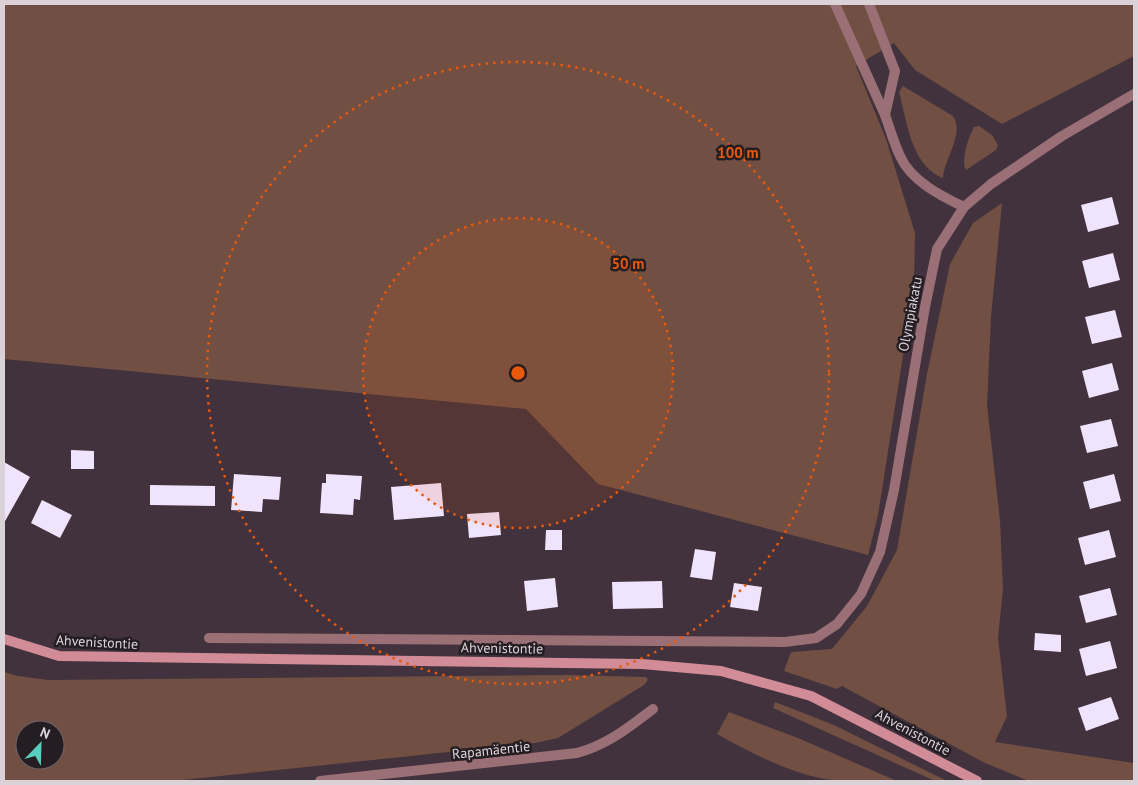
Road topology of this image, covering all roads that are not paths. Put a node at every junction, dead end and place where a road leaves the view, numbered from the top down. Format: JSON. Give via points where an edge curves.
{"nodes":[{"id":1,"x":835,"y":4,"type":"edge"},
{"id":2,"x":869,"y":4,"type":"edge"},
{"id":3,"x":1134,"y":94,"type":"edge"},
{"id":4,"x":885,"y":115,"type":"junction"},
{"id":5,"x":964,"y":207,"type":"junction"},
{"id":6,"x":209,"y":638,"type":"dead end"},
{"id":7,"x":4,"y":639,"type":"edge"},
{"id":8,"x":652,"y":709,"type":"dead end"},
{"id":9,"x":320,"y":781,"type":"edge"},
{"id":10,"x":977,"y":781,"type":"edge"}],
"edges":[{"from":1,"to":4,"type":"street"},
{"from":2,"to":4,"type":"street","via":[[895,71]]},
{"from":3,"to":5,"type":"street","name":"Olympiakatu","via":[[1022,163]]},
{"from":4,"to":5,"type":"street","via":[[900,157],[910,171]]},
{"from":5,"to":6,"type":"street","name":"Olympiakatu","via":[[937,249],[880,552],[861,594],[838,624],[816,638],[785,642]]},
{"from":7,"to":10,"type":"main road","name":"Ahvenistontie","via":[[67,656],[642,664],[721,671],[811,696]]},
{"from":8,"to":9,"type":"street","name":"Rapamäentie","via":[[613,740],[577,753]]}]}
